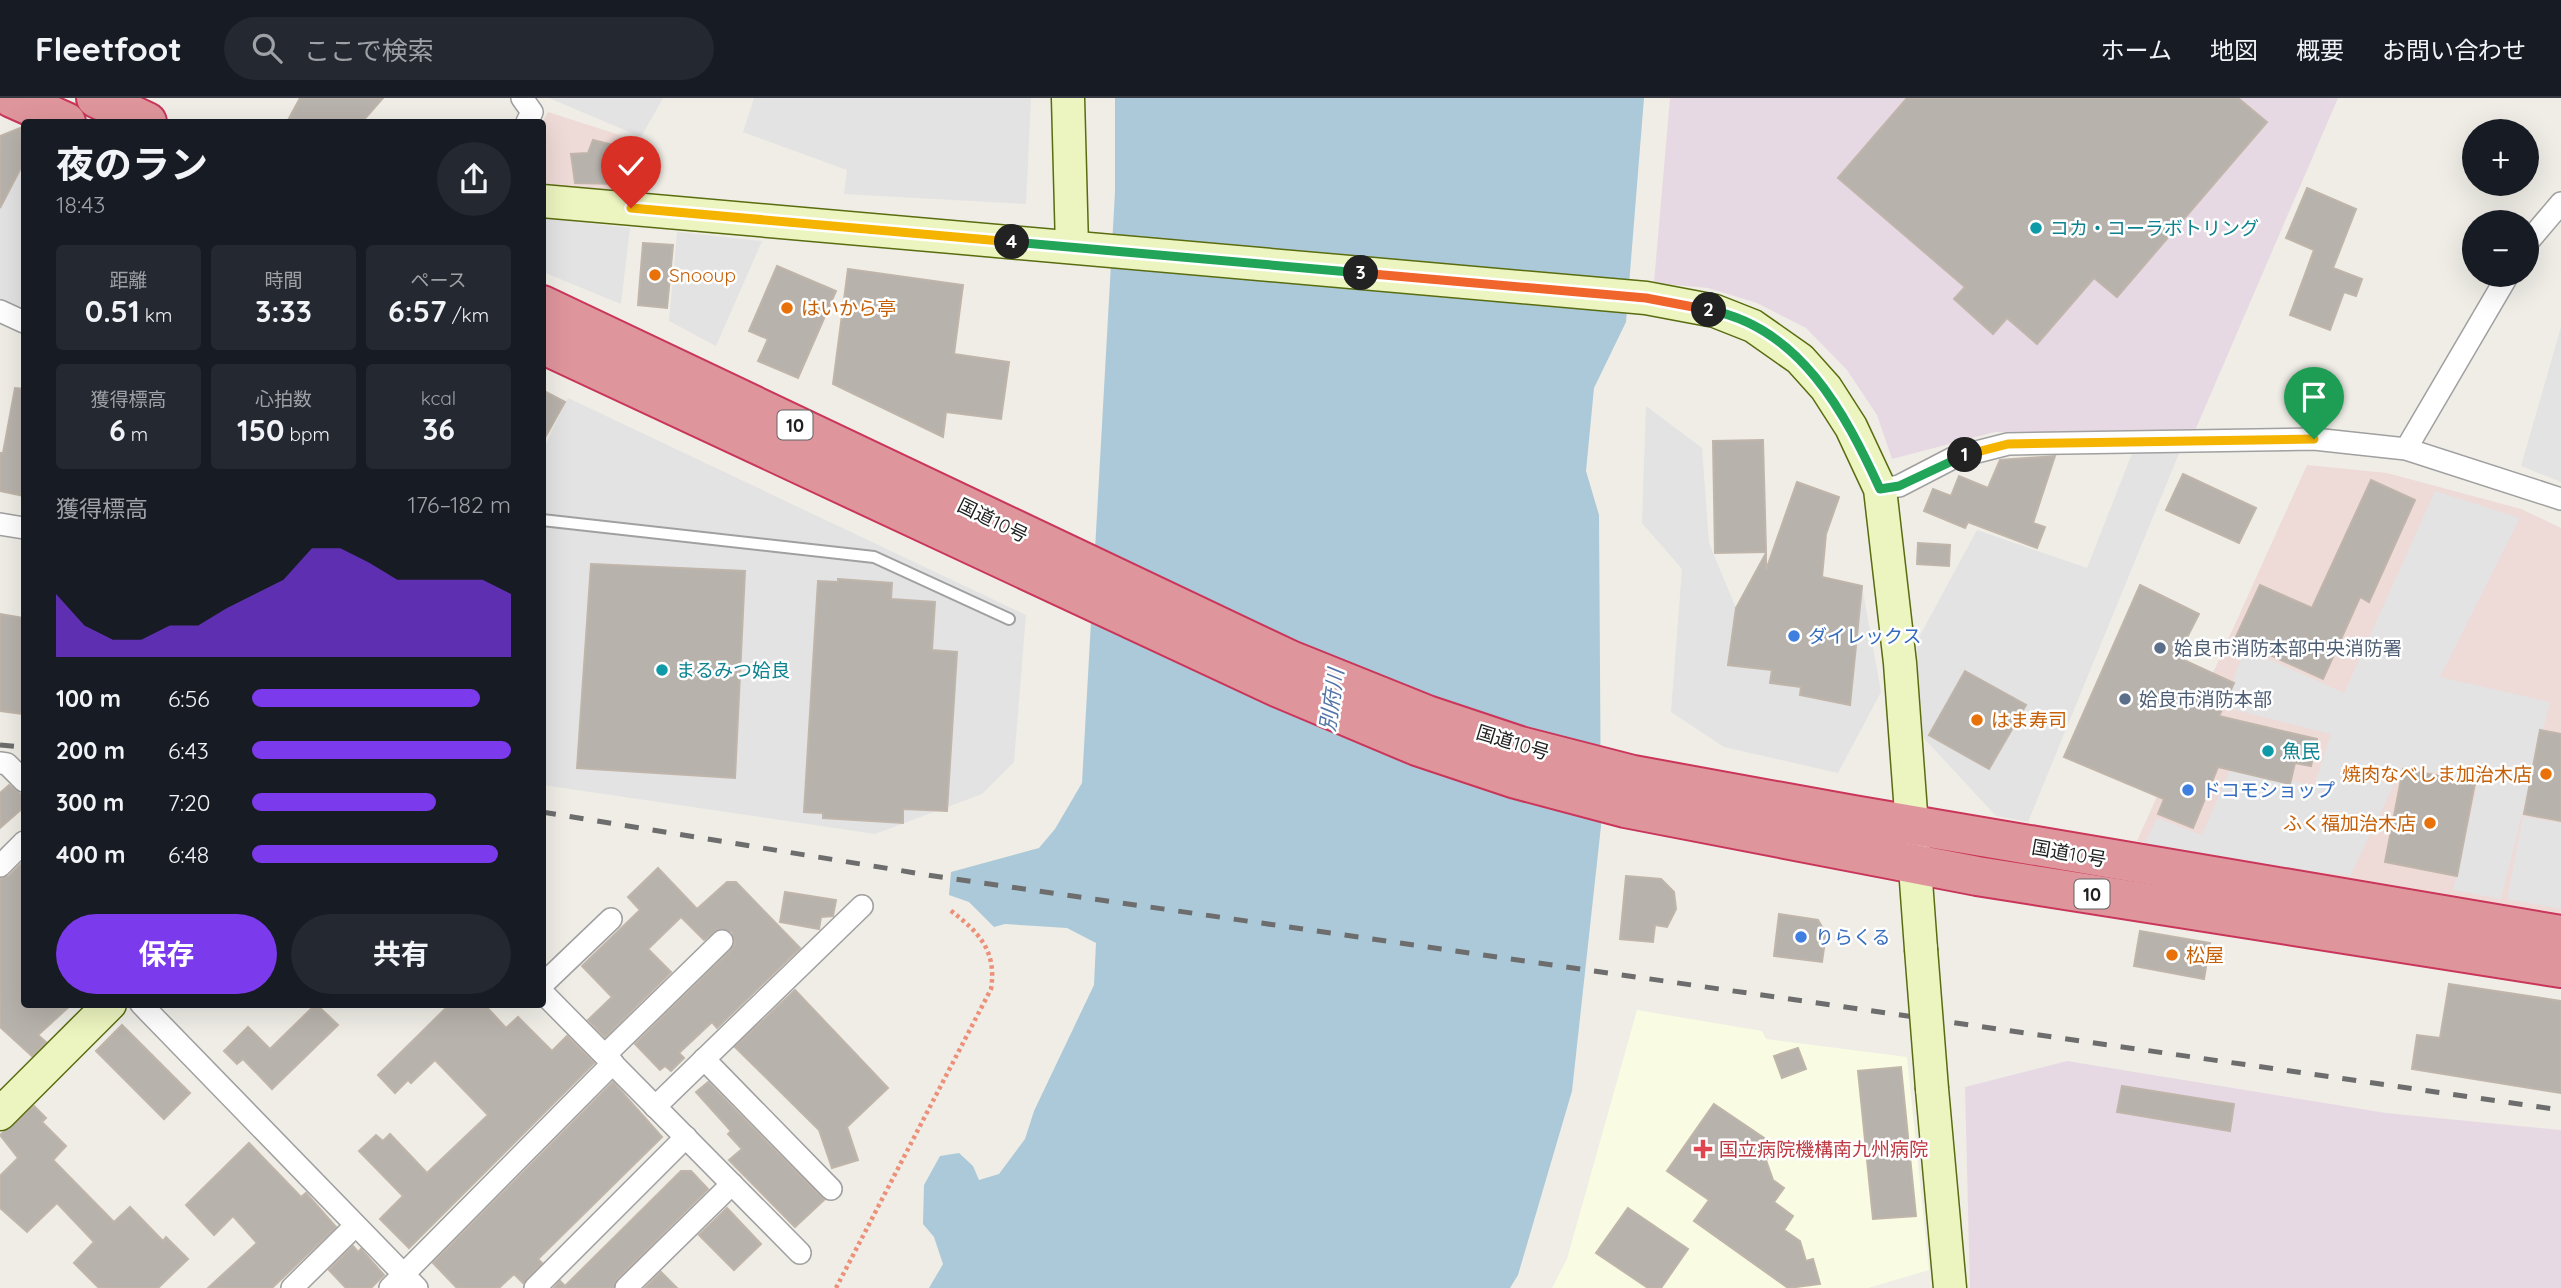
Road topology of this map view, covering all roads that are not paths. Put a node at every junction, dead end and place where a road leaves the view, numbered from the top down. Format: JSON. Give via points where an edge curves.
{"nodes":[{"id":1,"x":12,"y":98,"type":"edge"},
{"id":2,"x":96,"y":98,"type":"edge"},
{"id":3,"x":522,"y":98,"type":"edge"},
{"id":4,"x":1068,"y":98,"type":"edge"},
{"id":5,"x":59,"y":119,"type":"edge"},
{"id":6,"x":141,"y":119,"type":"edge"},
{"id":7,"x":529,"y":119,"type":"edge"},
{"id":8,"x":546,"y":201,"type":"edge"},
{"id":9,"x":2561,"y":203,"type":"edge"},
{"id":10,"x":2539,"y":229,"type":"edge"},
{"id":11,"x":1086,"y":248,"type":"junction"},
{"id":12,"x":2501,"y":287,"type":"edge"},
{"id":13,"x":546,"y":306,"type":"edge"},
{"id":14,"x":0,"y":311,"type":"edge"},
{"id":15,"x":21,"y":322,"type":"edge"},
{"id":16,"x":546,"y":346,"type":"edge"},
{"id":17,"x":2406,"y":449,"type":"junction"},
{"id":18,"x":1880,"y":489,"type":"junction"},
{"id":19,"x":2561,"y":499,"type":"edge"},
{"id":20,"x":546,"y":520,"type":"edge"},
{"id":21,"x":0,"y":524,"type":"edge"},
{"id":22,"x":21,"y":527,"type":"edge"},
{"id":23,"x":1043,"y":561,"type":"junction"},
{"id":24,"x":1009,"y":619,"type":"dead end"},
{"id":25,"x":0,"y":763,"type":"edge"},
{"id":26,"x":21,"y":778,"type":"edge"},
{"id":27,"x":1629,"y":792,"type":"junction"},
{"id":28,"x":1911,"y":825,"type":"junction"},
{"id":29,"x":21,"y":845,"type":"edge"},
{"id":30,"x":1914,"y":863,"type":"junction"},
{"id":31,"x":0,"y":866,"type":"edge"},
{"id":32,"x":862,"y":906,"type":"dead end"},
{"id":33,"x":611,"y":919,"type":"dead end"},
{"id":34,"x":2561,"y":935,"type":"edge"},
{"id":35,"x":722,"y":941,"type":"dead end"},
{"id":36,"x":2561,"y":968,"type":"edge"},
{"id":37,"x":546,"y":981,"type":"edge"},
{"id":38,"x":546,"y":996,"type":"edge"},
{"id":39,"x":106,"y":1008,"type":"edge"},
{"id":40,"x":145,"y":1008,"type":"edge"},
{"id":41,"x":609,"y":1059,"type":"junction"},
{"id":42,"x":704,"y":1059,"type":"junction"},
{"id":43,"x":655,"y":1107,"type":"junction"},
{"id":44,"x":0,"y":1114,"type":"edge"},
{"id":45,"x":686,"y":1137,"type":"junction"},
{"id":46,"x":732,"y":1184,"type":"junction"},
{"id":47,"x":831,"y":1189,"type":"dead end"},
{"id":48,"x":355,"y":1226,"type":"junction"},
{"id":49,"x":800,"y":1254,"type":"dead end"},
{"id":50,"x":404,"y":1283,"type":"edge"},
{"id":51,"x":292,"y":1288,"type":"edge"},
{"id":52,"x":535,"y":1288,"type":"edge"},
{"id":53,"x":626,"y":1288,"type":"edge"},
{"id":54,"x":1951,"y":1288,"type":"edge"}],
"edges":[{"from":1,"to":5,"type":"highway"},
{"from":2,"to":6,"type":"highway"},
{"from":3,"to":7,"type":"street","via":[[533,112]]},
{"from":4,"to":11,"type":"street"},
{"from":8,"to":11,"type":"street"},
{"from":9,"to":10,"type":"street"},
{"from":11,"to":18,"type":"street","via":[[1646,298],[1715,311],[1753,326],[1800,359],[1826,387]]},
{"from":12,"to":17,"type":"street"},
{"from":13,"to":23,"type":"highway","name":"国道10号","number":"10"},
{"from":14,"to":15,"type":"street"},
{"from":16,"to":23,"type":"highway","name":"国道10号","number":"10"},
{"from":17,"to":18,"type":"street","via":[[2314,439],[2008,444],[1953,458],[1899,486]]},
{"from":17,"to":19,"type":"street"},
{"from":18,"to":28,"type":"street","via":[[1900,663]]},
{"from":20,"to":24,"type":"lane","via":[[874,557]]},
{"from":21,"to":22,"type":"street"},
{"from":23,"to":27,"type":"highway","name":"国道10号","number":"10"},
{"from":25,"to":26,"type":"street","via":[[8,764]]},
{"from":27,"to":28,"type":"highway","name":"国道10号","number":"10"},
{"from":27,"to":30,"type":"highway","name":"国道10号","number":"10"},
{"from":28,"to":30,"type":"street"},
{"from":28,"to":34,"type":"highway","name":"国道10号","number":"10"},
{"from":29,"to":31,"type":"street"},
{"from":30,"to":36,"type":"highway","name":"国道10号","number":"10"},
{"from":30,"to":54,"type":"street","bridge":true},
{"from":32,"to":42,"type":"street"},
{"from":33,"to":37,"type":"street"},
{"from":35,"to":41,"type":"street"},
{"from":38,"to":41,"type":"street"},
{"from":39,"to":44,"type":"street"},
{"from":40,"to":48,"type":"street"},
{"from":41,"to":43,"type":"street"},
{"from":41,"to":50,"type":"street"},
{"from":42,"to":43,"type":"street"},
{"from":42,"to":47,"type":"street"},
{"from":43,"to":45,"type":"street"},
{"from":45,"to":46,"type":"street"},
{"from":45,"to":52,"type":"street"},
{"from":46,"to":49,"type":"street"},
{"from":46,"to":53,"type":"street"},
{"from":48,"to":50,"type":"street"},
{"from":48,"to":51,"type":"street"}]}
